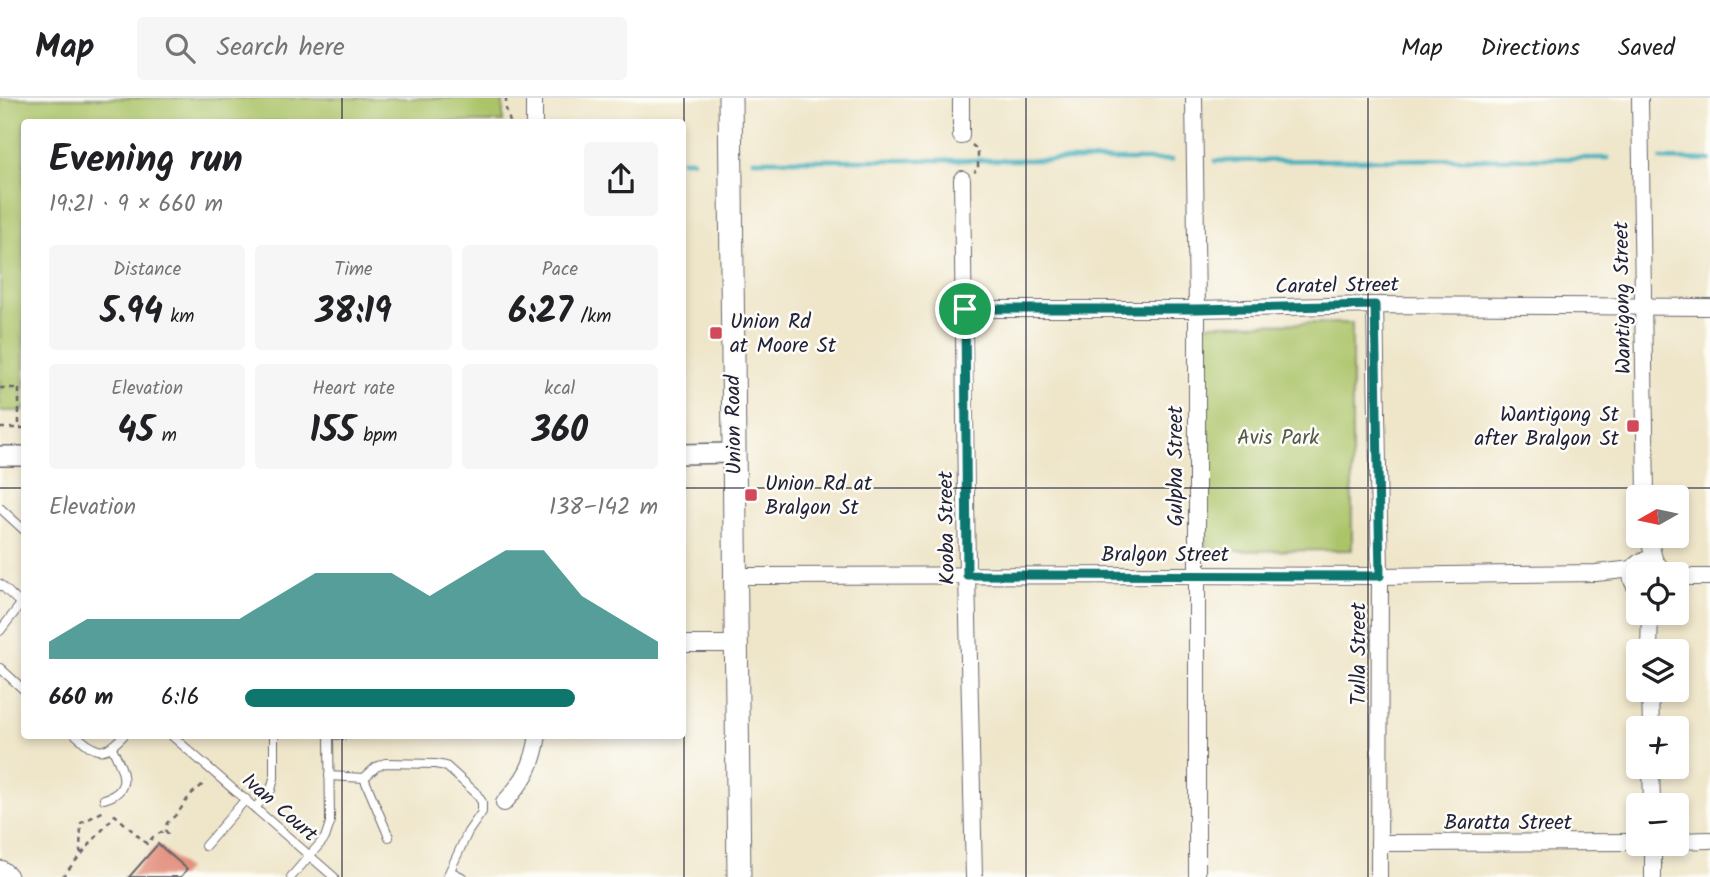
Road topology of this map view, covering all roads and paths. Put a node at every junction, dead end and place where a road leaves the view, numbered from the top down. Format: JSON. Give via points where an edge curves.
{"nodes":[{"id":1,"x":506,"y":98,"type":"edge"},
{"id":2,"x":534,"y":98,"type":"edge"},
{"id":3,"x":730,"y":98,"type":"edge"},
{"id":4,"x":961,"y":98,"type":"edge"},
{"id":5,"x":1194,"y":98,"type":"edge"},
{"id":6,"x":1640,"y":98,"type":"edge"},
{"id":7,"x":509,"y":119,"type":"edge"},
{"id":8,"x":534,"y":119,"type":"edge"},
{"id":9,"x":961,"y":136,"type":"dead end"},
{"id":10,"x":978,"y":153,"type":"dead end"},
{"id":11,"x":978,"y":166,"type":"dead end"},
{"id":12,"x":962,"y":179,"type":"dead end"},
{"id":13,"x":1375,"y":305,"type":"junction"},
{"id":14,"x":1643,"y":307,"type":"junction"},
{"id":15,"x":1710,"y":307,"type":"edge"},
{"id":16,"x":965,"y":309,"type":"junction"},
{"id":17,"x":1197,"y":309,"type":"junction"},
{"id":18,"x":0,"y":388,"type":"edge"},
{"id":19,"x":0,"y":428,"type":"edge"},
{"id":20,"x":19,"y":428,"type":"joint"},
{"id":21,"x":733,"y":453,"type":"junction"},
{"id":22,"x":686,"y":454,"type":"edge"},
{"id":23,"x":0,"y":456,"type":"edge"},
{"id":24,"x":21,"y":456,"type":"edge"},
{"id":25,"x":1646,"y":485,"type":"edge"},
{"id":26,"x":0,"y":508,"type":"edge"},
{"id":27,"x":21,"y":527,"type":"edge"},
{"id":28,"x":1626,"y":573,"type":"edge"},
{"id":29,"x":967,"y":575,"type":"junction"},
{"id":30,"x":1196,"y":575,"type":"junction"},
{"id":31,"x":735,"y":576,"type":"junction"},
{"id":32,"x":1380,"y":576,"type":"junction"},
{"id":33,"x":1710,"y":577,"type":"edge"},
{"id":34,"x":1689,"y":578,"type":"edge"},
{"id":35,"x":0,"y":584,"type":"edge"},
{"id":36,"x":0,"y":631,"type":"edge"},
{"id":37,"x":686,"y":644,"type":"edge"},
{"id":38,"x":736,"y":644,"type":"junction"},
{"id":39,"x":0,"y":668,"type":"edge"},
{"id":40,"x":21,"y":687,"type":"edge"},
{"id":41,"x":81,"y":739,"type":"edge"},
{"id":42,"x":120,"y":739,"type":"edge"},
{"id":43,"x":176,"y":739,"type":"edge"},
{"id":44,"x":274,"y":739,"type":"edge"},
{"id":45,"x":329,"y":739,"type":"edge"},
{"id":46,"x":537,"y":739,"type":"edge"},
{"id":47,"x":112,"y":747,"type":"junction"},
{"id":48,"x":328,"y":776,"type":"junction"},
{"id":49,"x":209,"y":777,"type":"dead end"},
{"id":50,"x":364,"y":778,"type":"junction"},
{"id":51,"x":104,"y":799,"type":"dead end"},
{"id":52,"x":246,"y":799,"type":"junction"},
{"id":53,"x":503,"y":803,"type":"dead end"},
{"id":54,"x":255,"y":808,"type":"junction"},
{"id":55,"x":389,"y":837,"type":"dead end"},
{"id":56,"x":1689,"y":841,"type":"edge"},
{"id":57,"x":1710,"y":841,"type":"edge"},
{"id":58,"x":1626,"y":842,"type":"edge"},
{"id":59,"x":1379,"y":843,"type":"junction"},
{"id":60,"x":205,"y":846,"type":"dead end"},
{"id":61,"x":310,"y":856,"type":"junction"},
{"id":62,"x":1653,"y":856,"type":"edge"},
{"id":63,"x":0,"y":872,"type":"edge"},
{"id":64,"x":449,"y":874,"type":"edge"},
{"id":65,"x":6,"y":877,"type":"edge"},
{"id":66,"x":62,"y":877,"type":"edge"},
{"id":67,"x":291,"y":877,"type":"edge"},
{"id":68,"x":334,"y":877,"type":"edge"},
{"id":69,"x":462,"y":877,"type":"edge"},
{"id":70,"x":739,"y":877,"type":"edge"},
{"id":71,"x":974,"y":877,"type":"edge"},
{"id":72,"x":1197,"y":877,"type":"edge"},
{"id":73,"x":1379,"y":877,"type":"edge"},
{"id":74,"x":1653,"y":877,"type":"edge"}],
"edges":[{"from":1,"to":7,"type":"path"},
{"from":2,"to":8,"type":"street"},
{"from":3,"to":21,"type":"main road","name":"Union Road"},
{"from":4,"to":9,"type":"street"},
{"from":5,"to":17,"type":"street","name":"Gulpha Street"},
{"from":6,"to":14,"type":"street","name":"Wantigong Street"},
{"from":10,"to":11,"type":"path"},
{"from":12,"to":16,"type":"street","name":"Kooba Street"},
{"from":13,"to":14,"type":"street","name":"Caratel Street"},
{"from":13,"to":17,"type":"street","name":"Caratel Street"},
{"from":13,"to":32,"type":"street","name":"Tulla Street"},
{"from":14,"to":15,"type":"street","name":"Caratel Street"},
{"from":14,"to":25,"type":"street","name":"Wantigong Street"},
{"from":16,"to":17,"type":"street","name":"Caratel Street"},
{"from":16,"to":29,"type":"street","name":"Kooba Street"},
{"from":17,"to":30,"type":"street","name":"Gulpha Street"},
{"from":18,"to":20,"type":"path","via":[[19,388]]},
{"from":19,"to":20,"type":"path"},
{"from":21,"to":22,"type":"street"},
{"from":21,"to":31,"type":"main road","name":"Union Road"},
{"from":23,"to":24,"type":"street"},
{"from":26,"to":27,"type":"lane"},
{"from":28,"to":32,"type":"street","name":"Bralgon Street"},
{"from":29,"to":30,"type":"street","name":"Bralgon Street"},
{"from":29,"to":31,"type":"street","name":"Bralgon Street"},
{"from":29,"to":71,"type":"street","name":"Kooba Street"},
{"from":30,"to":32,"type":"street","name":"Bralgon Street"},
{"from":30,"to":72,"type":"street","name":"Gulpha Street"},
{"from":31,"to":38,"type":"main road","name":"Union Road"},
{"from":32,"to":59,"type":"street","name":"Tulla Street"},
{"from":33,"to":34,"type":"street","name":"Bralgon Street"},
{"from":35,"to":36,"type":"lane","via":[[21,604]]},
{"from":37,"to":38,"type":"street"},
{"from":38,"to":70,"type":"main road","name":"Union Road"},
{"from":39,"to":40,"type":"lane"},
{"from":41,"to":47,"type":"lane","via":[[99,751]]},
{"from":42,"to":47,"type":"lane"},
{"from":43,"to":52,"type":"lane","name":"Ivan Court"},
{"from":44,"to":54,"type":"lane","via":[[271,790]]},
{"from":45,"to":48,"type":"lane"},
{"from":46,"to":53,"type":"street","via":[[527,774]]},
{"from":47,"to":51,"type":"lane","via":[[124,782]]},
{"from":48,"to":50,"type":"lane"},
{"from":48,"to":61,"type":"lane","via":[[330,823],[326,838]]},
{"from":49,"to":66,"type":"path","via":[[167,823],[166,832],[147,844],[115,815]]},
{"from":50,"to":55,"type":"lane"},
{"from":50,"to":64,"type":"lane","via":[[385,763],[435,764],[446,766],[476,793],[482,812]]},
{"from":52,"to":54,"type":"lane","name":"Ivan Court"},
{"from":52,"to":60,"type":"lane"},
{"from":54,"to":61,"type":"lane","name":"Ivan Court"},
{"from":56,"to":57,"type":"street"},
{"from":58,"to":59,"type":"street","name":"Baratta Street"},
{"from":59,"to":73,"type":"street","name":"Tulla Street"},
{"from":61,"to":67,"type":"lane"},
{"from":61,"to":68,"type":"lane","name":"Ivan Court"},
{"from":62,"to":74,"type":"street"},
{"from":63,"to":65,"type":"main road"},
{"from":64,"to":69,"type":"lane"}]}
